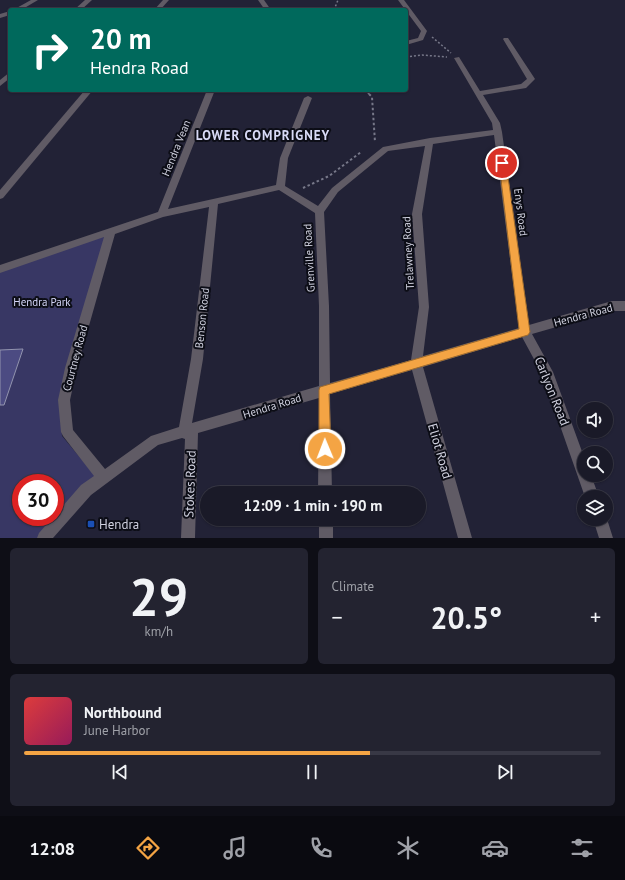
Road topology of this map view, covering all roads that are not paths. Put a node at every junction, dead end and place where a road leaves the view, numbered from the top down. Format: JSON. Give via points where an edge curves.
{"nodes":[{"id":1,"x":35,"y":0,"type":"edge"},
{"id":2,"x":89,"y":0,"type":"edge"},
{"id":3,"x":166,"y":0,"type":"edge"},
{"id":4,"x":401,"y":0,"type":"edge"},
{"id":5,"x":20,"y":8,"type":"edge"},
{"id":6,"x":79,"y":8,"type":"edge"},
{"id":7,"x":159,"y":8,"type":"edge"},
{"id":8,"x":407,"y":8,"type":"edge"},
{"id":9,"x":408,"y":9,"type":"edge"},
{"id":10,"x":506,"y":38,"type":"dead end"},
{"id":11,"x":408,"y":42,"type":"edge"},
{"id":12,"x":457,"y":58,"type":"road end"},
{"id":13,"x":8,"y":76,"type":"edge"},
{"id":14,"x":0,"y":84,"type":"edge"},
{"id":15,"x":87,"y":92,"type":"edge"},
{"id":16,"x":211,"y":92,"type":"edge"},
{"id":17,"x":479,"y":94,"type":"junction"},
{"id":18,"x":308,"y":98,"type":"dead end"},
{"id":19,"x":498,"y":132,"type":"junction"},
{"id":20,"x":430,"y":141,"type":"junction"},
{"id":21,"x":280,"y":186,"type":"junction"},
{"id":22,"x":0,"y":196,"type":"edge"},
{"id":23,"x":214,"y":202,"type":"junction"},
{"id":24,"x":319,"y":211,"type":"junction"},
{"id":25,"x":162,"y":214,"type":"junction"},
{"id":26,"x":111,"y":230,"type":"junction"},
{"id":27,"x":0,"y":268,"type":"edge"},
{"id":28,"x":625,"y":306,"type":"edge"},
{"id":29,"x":525,"y":332,"type":"junction"},
{"id":30,"x":416,"y":363,"type":"junction"},
{"id":31,"x":324,"y":390,"type":"junction"},
{"id":32,"x":188,"y":432,"type":"junction"},
{"id":33,"x":103,"y":477,"type":"junction"},
{"id":34,"x":325,"y":486,"type":"edge"},
{"id":35,"x":589,"y":490,"type":"edge"},
{"id":36,"x":326,"y":526,"type":"edge"},
{"id":37,"x":602,"y":526,"type":"edge"},
{"id":38,"x":44,"y":538,"type":"edge"},
{"id":39,"x":188,"y":538,"type":"edge"},
{"id":40,"x":326,"y":538,"type":"edge"},
{"id":41,"x":465,"y":538,"type":"edge"},
{"id":42,"x":606,"y":538,"type":"edge"}],
"edges":[{"from":1,"to":5,"type":"street"},
{"from":2,"to":6,"type":"street"},
{"from":3,"to":7,"type":"street"},
{"from":4,"to":8,"type":"street"},
{"from":9,"to":11,"type":"street","via":[[424,30],[421,39]]},
{"from":10,"to":17,"type":"street","via":[[531,79],[523,86]]},
{"from":12,"to":17,"type":"street","name":"Enys Road"},
{"from":13,"to":14,"type":"street"},
{"from":15,"to":22,"type":"street"},
{"from":16,"to":25,"type":"street","name":"Hendra Vean"},
{"from":17,"to":19,"type":"street","name":"Enys Road","via":[[496,123]]},
{"from":18,"to":21,"type":"street","via":[[284,158]]},
{"from":19,"to":20,"type":"street","name":"Grenville Road"},
{"from":19,"to":29,"type":"street","name":"Enys Road"},
{"from":20,"to":24,"type":"street","name":"Grenville Road","via":[[386,149],[335,190]]},
{"from":20,"to":30,"type":"street","name":"Trelawney Road","via":[[417,214],[424,307]]},
{"from":21,"to":23,"type":"street"},
{"from":21,"to":24,"type":"street"},
{"from":23,"to":25,"type":"street"},
{"from":23,"to":32,"type":"street","name":"Benson Road"},
{"from":24,"to":31,"type":"street","name":"Grenville Road","via":[[324,306]]},
{"from":25,"to":26,"type":"street"},
{"from":26,"to":27,"type":"street"},
{"from":26,"to":33,"type":"street","name":"Courtney Road","via":[[64,400],[67,432]]},
{"from":28,"to":29,"type":"street","name":"Hendra Road","via":[[612,306]]},
{"from":29,"to":30,"type":"street","name":"Hendra Road"},
{"from":29,"to":35,"type":"street","name":"Carlyon Road","via":[[547,372]]},
{"from":30,"to":31,"type":"street","name":"Hendra Road"},
{"from":30,"to":41,"type":"street","name":"Eliot Road"},
{"from":31,"to":32,"type":"street","name":"Hendra Road"},
{"from":31,"to":34,"type":"street","name":"Grenville Road"},
{"from":32,"to":33,"type":"street","name":"Hendra Road","via":[[156,440]]},
{"from":32,"to":39,"type":"street","name":"Stokes Road"},
{"from":33,"to":38,"type":"street","name":"Hendra Road","via":[[86,490]]},
{"from":36,"to":40,"type":"street"},
{"from":37,"to":42,"type":"street"}]}
